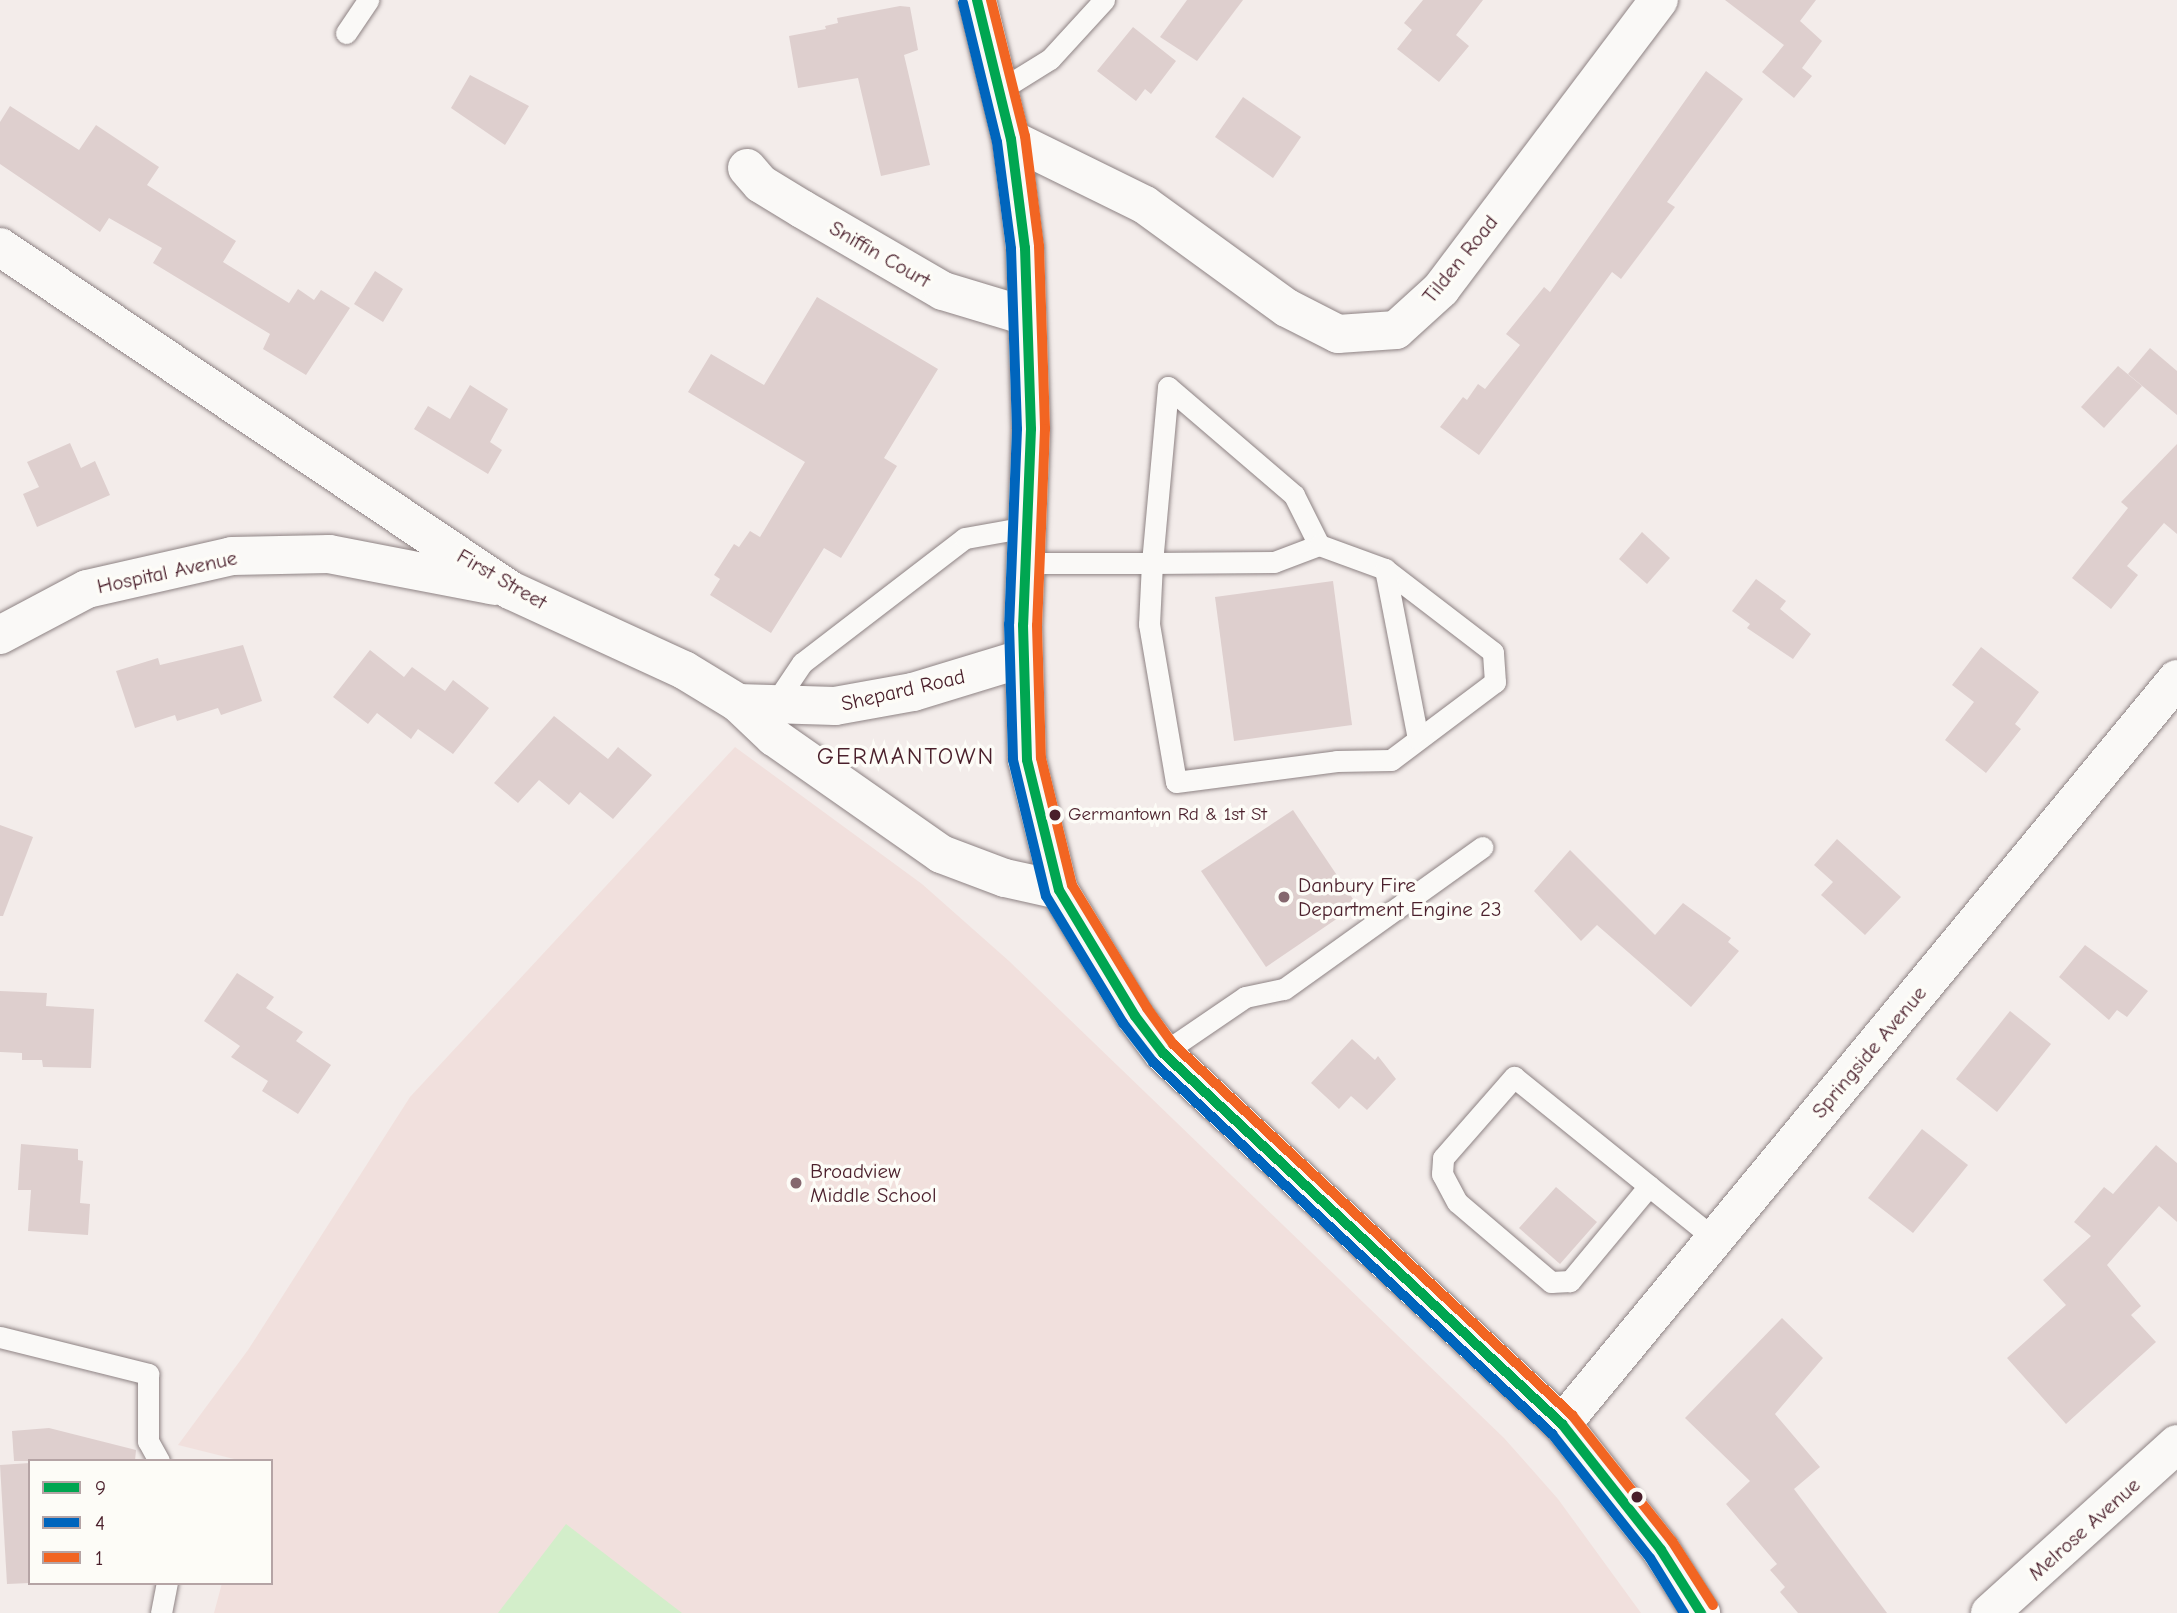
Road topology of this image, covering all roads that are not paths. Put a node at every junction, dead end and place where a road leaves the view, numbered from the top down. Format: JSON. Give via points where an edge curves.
{"nodes":[{"id":1,"x":368,"y":0,"type":"edge"},
{"id":2,"x":977,"y":0,"type":"edge"},
{"id":3,"x":1104,"y":0,"type":"edge"},
{"id":4,"x":1659,"y":0,"type":"edge"},
{"id":5,"x":346,"y":33,"type":"dead end"},
{"id":6,"x":1000,"y":90,"type":"junction"},
{"id":7,"x":1011,"y":139,"type":"junction"},
{"id":8,"x":747,"y":168,"type":"dead end"},
{"id":9,"x":0,"y":247,"type":"edge"},
{"id":10,"x":1026,"y":316,"type":"junction"},
{"id":11,"x":1027,"y":545,"type":"junction"},
{"id":12,"x":1319,"y":545,"type":"junction"},
{"id":13,"x":1152,"y":563,"type":"junction"},
{"id":14,"x":1385,"y":569,"type":"junction"},
{"id":15,"x":510,"y":590,"type":"junction"},
{"id":16,"x":0,"y":635,"type":"edge"},
{"id":17,"x":1024,"y":659,"type":"junction"},
{"id":18,"x":2177,"y":679,"type":"edge"},
{"id":19,"x":756,"y":705,"type":"junction"},
{"id":20,"x":1418,"y":739,"type":"junction"},
{"id":21,"x":1482,"y":847,"type":"dead end"},
{"id":22,"x":1059,"y":890,"type":"junction"},
{"id":23,"x":1163,"y":1053,"type":"junction"},
{"id":24,"x":1649,"y":1186,"type":"junction"},
{"id":25,"x":1715,"y":1239,"type":"junction"},
{"id":26,"x":0,"y":1337,"type":"edge"},
{"id":27,"x":1562,"y":1424,"type":"junction"},
{"id":28,"x":2177,"y":1444,"type":"edge"},
{"id":29,"x":158,"y":1459,"type":"edge"},
{"id":30,"x":167,"y":1585,"type":"edge"},
{"id":31,"x":161,"y":1613,"type":"edge"},
{"id":32,"x":1702,"y":1613,"type":"edge"},
{"id":33,"x":1990,"y":1613,"type":"edge"}],
"edges":[{"from":1,"to":5,"type":"lane"},
{"from":2,"to":6,"type":"street"},
{"from":3,"to":6,"type":"lane","via":[[1050,59]]},
{"from":4,"to":7,"type":"street","name":"Tilden Road","via":[[1441,289],[1396,330],[1338,334],[1327,329],[1287,308],[1144,205]]},
{"from":6,"to":7,"type":"street"},
{"from":7,"to":10,"type":"street","via":[[1025,248]]},
{"from":8,"to":10,"type":"street","name":"Sniffin Court","via":[[761,184],[943,291]]},
{"from":9,"to":15,"type":"street","name":"First Street"},
{"from":10,"to":11,"type":"street","via":[[1031,429]]},
{"from":11,"to":13,"type":"lane"},
{"from":11,"to":17,"type":"street"},
{"from":11,"to":19,"type":"lane","via":[[965,538],[802,663]]},
{"from":12,"to":13,"type":"lane","via":[[1274,562]]},
{"from":12,"to":13,"type":"lane","via":[[1294,495],[1168,387]]},
{"from":12,"to":14,"type":"lane"},
{"from":13,"to":20,"type":"lane","via":[[1149,624],[1176,782],[1337,761],[1391,760]]},
{"from":14,"to":20,"type":"lane"},
{"from":14,"to":20,"type":"lane","via":[[1493,652],[1495,682]]},
{"from":15,"to":16,"type":"street","name":"Hospital Avenue","via":[[329,554],[232,556],[87,589]]},
{"from":15,"to":19,"type":"street","name":"First Street"},
{"from":17,"to":19,"type":"street","name":"Shepard Road","via":[[913,692],[835,706]]},
{"from":17,"to":22,"type":"street","via":[[1027,760]]},
{"from":18,"to":25,"type":"street","name":"Springside Avenue"},
{"from":19,"to":22,"type":"street","name":"First Street","via":[[774,737],[941,854],[1005,878]]},
{"from":21,"to":23,"type":"lane","via":[[1284,989],[1245,997]]},
{"from":22,"to":23,"type":"street","via":[[1135,1016]]},
{"from":23,"to":27,"type":"street"},
{"from":24,"to":24,"type":"lane","via":[[1514,1077],[1443,1158],[1441,1174],[1457,1202],[1551,1282],[1570,1281]]},
{"from":24,"to":25,"type":"lane"},
{"from":25,"to":27,"type":"street","name":"Springside Avenue"},
{"from":26,"to":29,"type":"lane","via":[[148,1374],[148,1441]]},
{"from":27,"to":32,"type":"street","via":[[1661,1550]]},
{"from":28,"to":33,"type":"street","name":"Melrose Avenue"},
{"from":30,"to":31,"type":"lane"}]}
